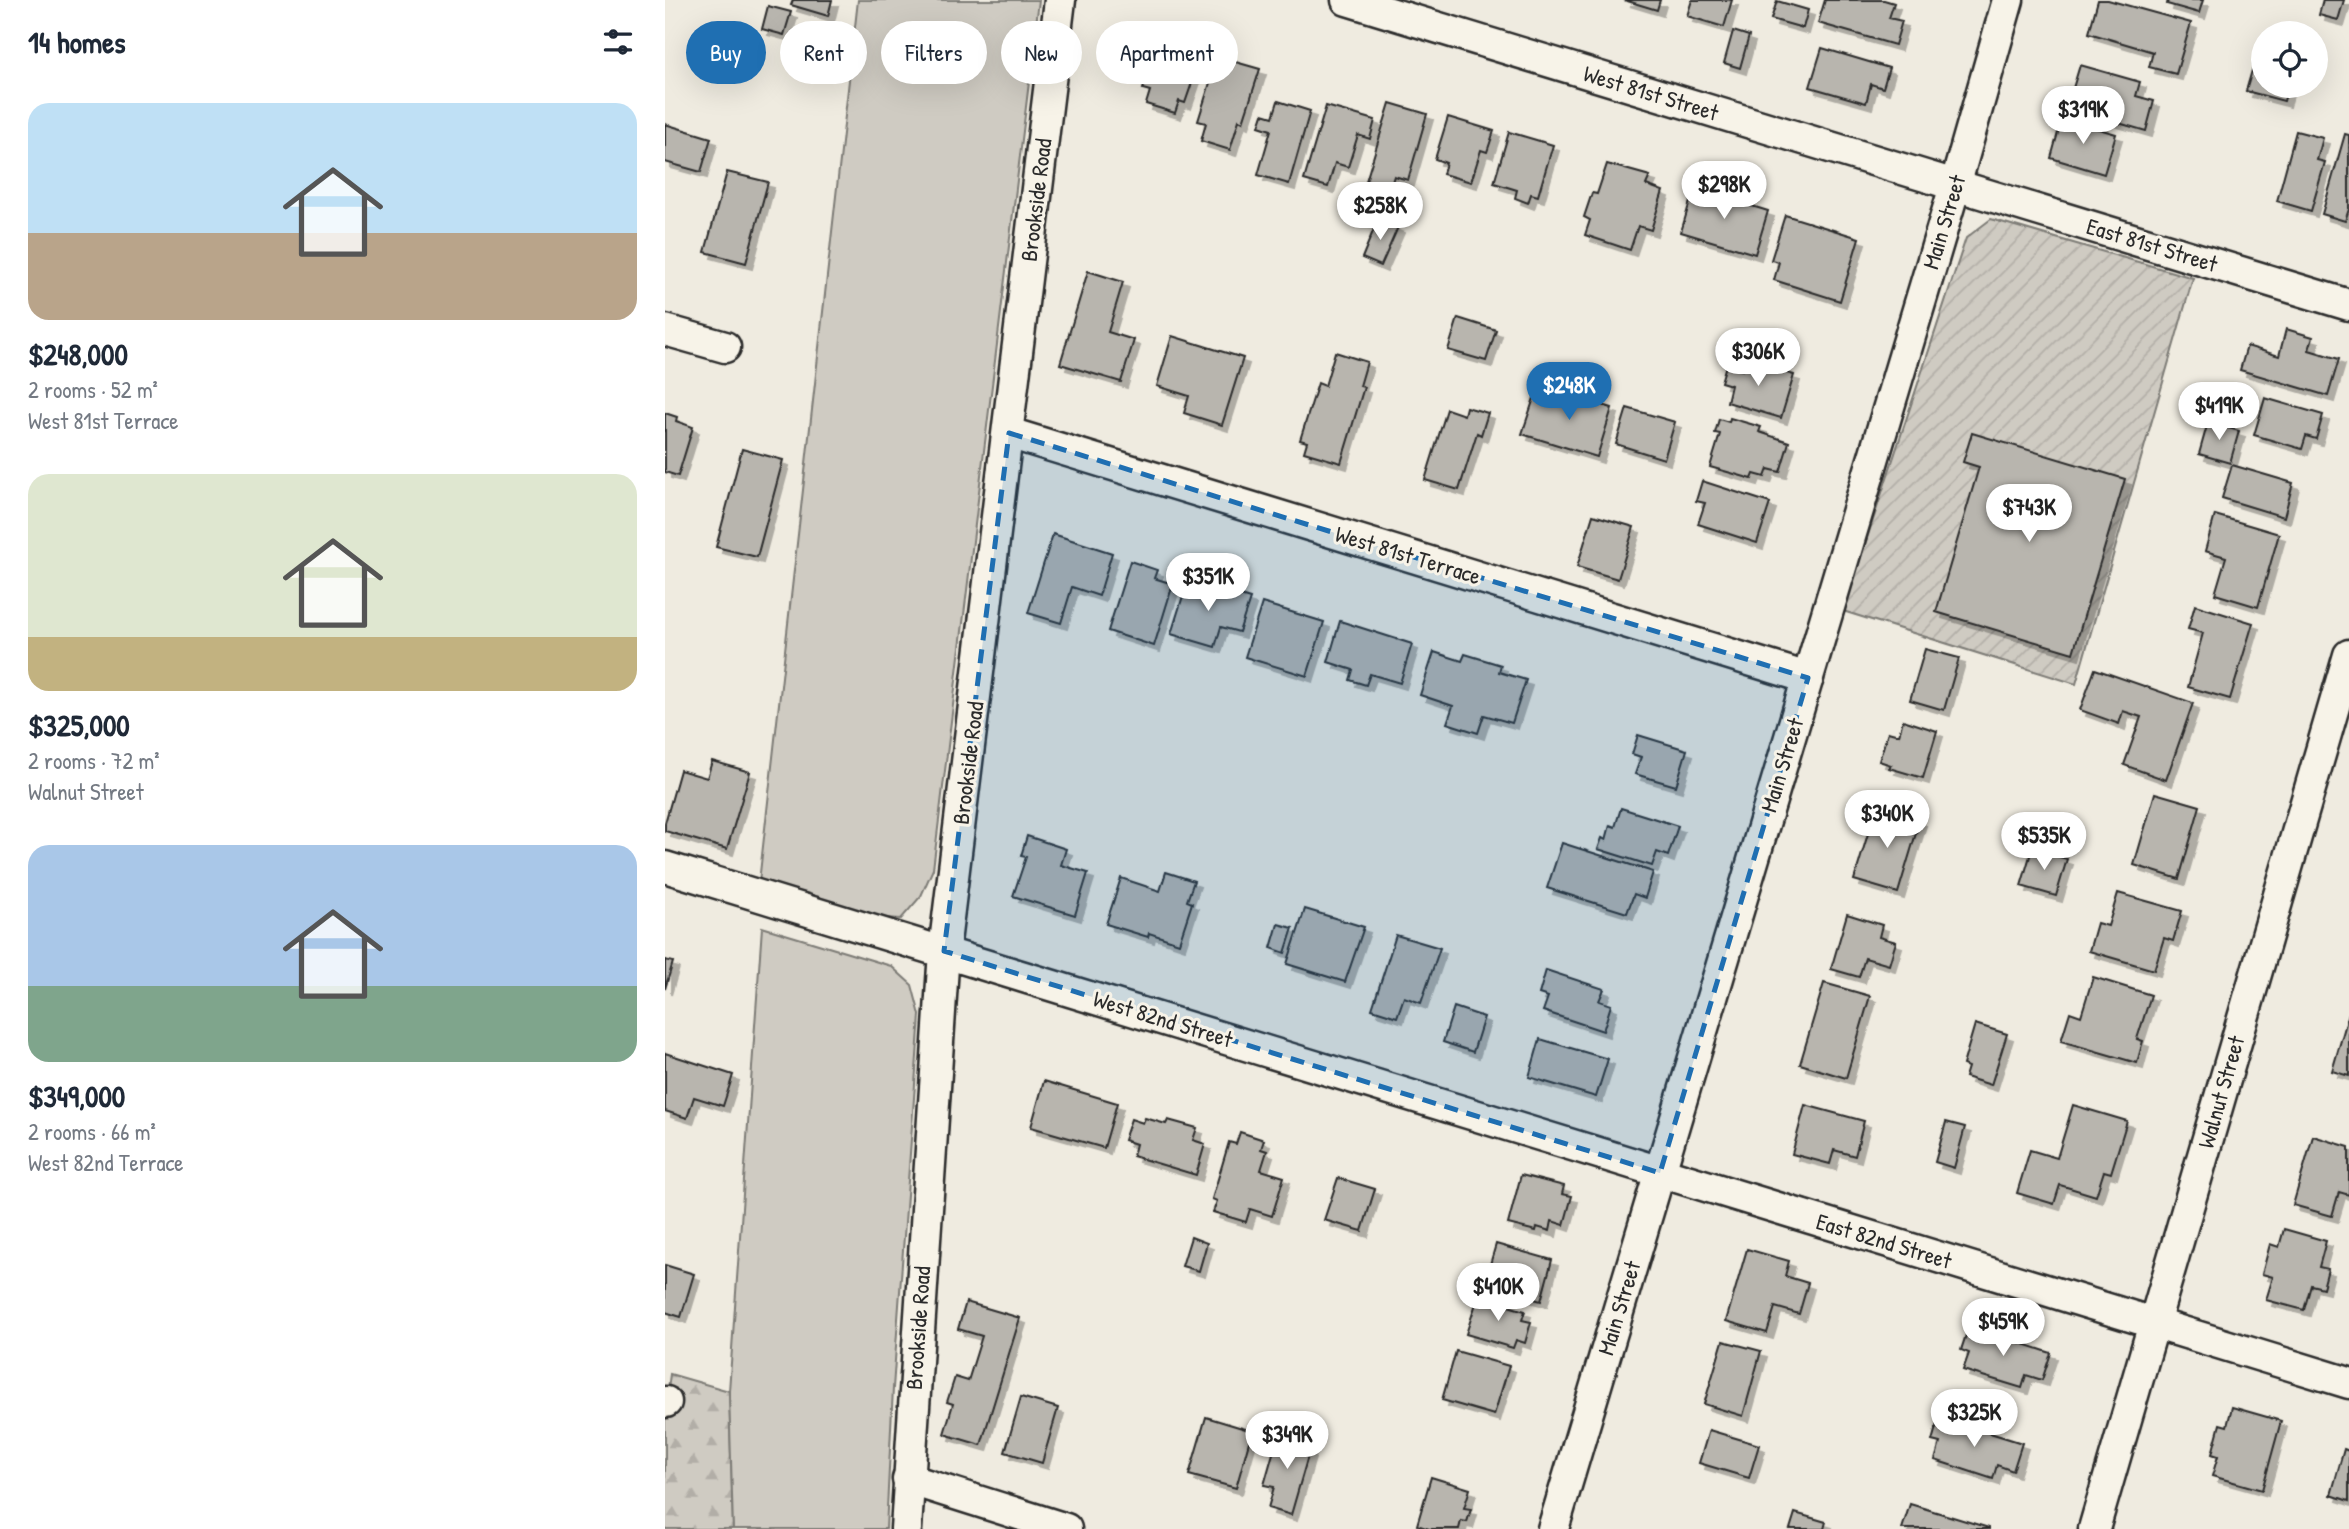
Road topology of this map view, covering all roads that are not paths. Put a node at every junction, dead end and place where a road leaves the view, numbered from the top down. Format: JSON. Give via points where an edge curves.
{"nodes":[{"id":1,"x":1060,"y":0,"type":"edge"},
{"id":2,"x":1347,"y":0,"type":"edge"},
{"id":3,"x":2008,"y":0,"type":"edge"},
{"id":4,"x":1955,"y":186,"type":"junction"},
{"id":5,"x":2349,"y":305,"type":"edge"},
{"id":6,"x":665,"y":330,"type":"edge"},
{"id":7,"x":725,"y":347,"type":"dead end"},
{"id":8,"x":1009,"y":433,"type":"junction"},
{"id":9,"x":2349,"y":655,"type":"edge"},
{"id":10,"x":1808,"y":678,"type":"junction"},
{"id":11,"x":665,"y":867,"type":"edge"},
{"id":12,"x":944,"y":951,"type":"junction"},
{"id":13,"x":1660,"y":1173,"type":"junction"},
{"id":14,"x":2153,"y":1323,"type":"junction"},
{"id":15,"x":2349,"y":1383,"type":"edge"},
{"id":16,"x":908,"y":1479,"type":"junction"},
{"id":17,"x":906,"y":1529,"type":"edge"},
{"id":18,"x":1066,"y":1529,"type":"edge"},
{"id":19,"x":1553,"y":1529,"type":"edge"},
{"id":20,"x":2094,"y":1529,"type":"edge"}],
"edges":[{"from":1,"to":8,"type":"street","name":"Brookside Road"},
{"from":2,"to":4,"type":"street","name":"West 81st Street"},
{"from":3,"to":4,"type":"street","name":"Main Street"},
{"from":4,"to":5,"type":"street","name":"East 81st Street"},
{"from":4,"to":10,"type":"street","name":"Main Street"},
{"from":6,"to":7,"type":"street"},
{"from":8,"to":10,"type":"street","name":"West 81st Terrace"},
{"from":8,"to":12,"type":"street","name":"Brookside Road"},
{"from":9,"to":14,"type":"street","name":"Walnut Street"},
{"from":10,"to":13,"type":"street","name":"Main Street"},
{"from":11,"to":12,"type":"street","name":"West 82nd Street"},
{"from":12,"to":13,"type":"street","name":"West 82nd Street"},
{"from":12,"to":16,"type":"street","name":"Brookside Road"},
{"from":13,"to":14,"type":"street","name":"East 82nd Street"},
{"from":13,"to":19,"type":"street","name":"Main Street"},
{"from":14,"to":15,"type":"street","name":"East 82nd Street"},
{"from":14,"to":20,"type":"street","name":"Walnut Street"},
{"from":16,"to":17,"type":"street","name":"Brookside Road"},
{"from":16,"to":18,"type":"street"}]}
